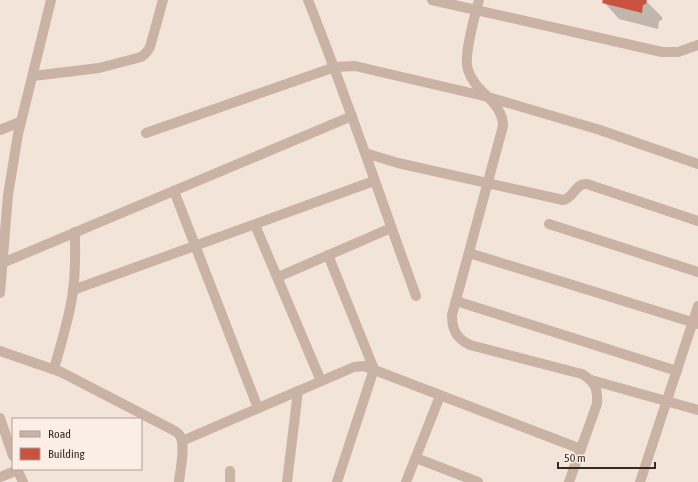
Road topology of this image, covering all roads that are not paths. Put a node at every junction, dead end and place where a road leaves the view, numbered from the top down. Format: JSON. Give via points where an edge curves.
{"nodes":[{"id":1,"x":51,"y":0,"type":"edge"},
{"id":2,"x":163,"y":0,"type":"edge"},
{"id":3,"x":308,"y":0,"type":"edge"},
{"id":4,"x":432,"y":0,"type":"edge"},
{"id":5,"x":478,"y":5,"type":"edge"},
{"id":6,"x":698,"y":45,"type":"edge"},
{"id":7,"x":335,"y":67,"type":"junction"},
{"id":8,"x":33,"y":76,"type":"junction"},
{"id":9,"x":488,"y":97,"type":"junction"},
{"id":10,"x":352,"y":116,"type":"junction"},
{"id":11,"x":20,"y":122,"type":"junction"},
{"id":12,"x":0,"y":130,"type":"edge"},
{"id":13,"x":146,"y":133,"type":"dead end"},
{"id":14,"x":365,"y":153,"type":"junction"},
{"id":15,"x":698,"y":164,"type":"edge"},
{"id":16,"x":374,"y":181,"type":"junction"},
{"id":17,"x":488,"y":182,"type":"junction"},
{"id":18,"x":174,"y":191,"type":"junction"},
{"id":19,"x":4,"y":196,"type":"edge"},
{"id":20,"x":698,"y":221,"type":"edge"},
{"id":21,"x":549,"y":224,"type":"dead end"},
{"id":22,"x":255,"y":225,"type":"junction"},
{"id":23,"x":391,"y":228,"type":"junction"},
{"id":24,"x":75,"y":232,"type":"junction"},
{"id":25,"x":196,"y":246,"type":"junction"},
{"id":26,"x":469,"y":253,"type":"junction"},
{"id":27,"x":328,"y":256,"type":"junction"},
{"id":28,"x":2,"y":263,"type":"edge"},
{"id":29,"x":698,"y":272,"type":"edge"},
{"id":30,"x":278,"y":277,"type":"junction"},
{"id":31,"x":73,"y":290,"type":"junction"},
{"id":32,"x":0,"y":293,"type":"edge"},
{"id":33,"x":416,"y":296,"type":"dead end"},
{"id":34,"x":456,"y":301,"type":"junction"},
{"id":35,"x":698,"y":306,"type":"edge"},
{"id":36,"x":695,"y":324,"type":"edge"},
{"id":37,"x":0,"y":351,"type":"edge"},
{"id":38,"x":54,"y":369,"type":"junction"},
{"id":39,"x":374,"y":369,"type":"junction"},
{"id":40,"x":677,"y":371,"type":"junction"},
{"id":41,"x":591,"y":380,"type":"junction"},
{"id":42,"x":321,"y":382,"type":"junction"},
{"id":43,"x":298,"y":391,"type":"junction"},
{"id":44,"x":440,"y":396,"type":"junction"},
{"id":45,"x":666,"y":402,"type":"junction"},
{"id":46,"x":258,"y":408,"type":"junction"},
{"id":47,"x":698,"y":410,"type":"edge"},
{"id":48,"x":0,"y":418,"type":"edge"},
{"id":49,"x":182,"y":441,"type":"junction"},
{"id":50,"x":581,"y":449,"type":"junction"},
{"id":51,"x":12,"y":453,"type":"edge"},
{"id":52,"x":416,"y":458,"type":"junction"},
{"id":53,"x":17,"y":470,"type":"edge"},
{"id":54,"x":230,"y":471,"type":"dead end"},
{"id":55,"x":0,"y":477,"type":"edge"},
{"id":56,"x":23,"y":482,"type":"edge"},
{"id":57,"x":179,"y":482,"type":"edge"},
{"id":58,"x":230,"y":482,"type":"edge"},
{"id":59,"x":287,"y":482,"type":"edge"},
{"id":60,"x":336,"y":482,"type":"edge"},
{"id":61,"x":406,"y":482,"type":"edge"},
{"id":62,"x":478,"y":482,"type":"edge"},
{"id":63,"x":569,"y":482,"type":"edge"},
{"id":64,"x":640,"y":482,"type":"edge"}],
"edges":[{"from":1,"to":8,"type":"street"},
{"from":2,"to":8,"type":"street","via":[[150,47],[141,57],[99,68]]},
{"from":3,"to":7,"type":"street"},
{"from":4,"to":5,"type":"street"},
{"from":5,"to":6,"type":"street","via":[[662,52],[678,52]]},
{"from":5,"to":9,"type":"street","via":[[467,57],[467,69],[473,81]]},
{"from":7,"to":9,"type":"street","via":[[355,66]]},
{"from":7,"to":10,"type":"street"},
{"from":7,"to":13,"type":"street"},
{"from":8,"to":11,"type":"street"},
{"from":9,"to":15,"type":"street","via":[[600,130]]},
{"from":9,"to":17,"type":"street","via":[[500,111],[503,126]]},
{"from":10,"to":14,"type":"street"},
{"from":10,"to":18,"type":"street"},
{"from":11,"to":12,"type":"street"},
{"from":11,"to":19,"type":"street"},
{"from":14,"to":16,"type":"street"},
{"from":14,"to":17,"type":"street"},
{"from":16,"to":22,"type":"street"},
{"from":16,"to":23,"type":"street"},
{"from":17,"to":20,"type":"street","via":[[563,200],[571,197],[582,184],[587,184]]},
{"from":17,"to":26,"type":"street"},
{"from":18,"to":24,"type":"street"},
{"from":18,"to":25,"type":"street"},
{"from":19,"to":28,"type":"street"},
{"from":21,"to":29,"type":"street"},
{"from":22,"to":25,"type":"street"},
{"from":22,"to":30,"type":"street"},
{"from":23,"to":27,"type":"street"},
{"from":23,"to":33,"type":"street"},
{"from":24,"to":28,"type":"street"},
{"from":24,"to":31,"type":"street"},
{"from":25,"to":31,"type":"street"},
{"from":25,"to":46,"type":"street"},
{"from":26,"to":34,"type":"street"},
{"from":26,"to":36,"type":"street"},
{"from":27,"to":30,"type":"street"},
{"from":27,"to":39,"type":"street"},
{"from":28,"to":32,"type":"street"},
{"from":30,"to":42,"type":"street"},
{"from":31,"to":38,"type":"street"},
{"from":34,"to":40,"type":"street"},
{"from":34,"to":41,"type":"street","via":[[452,315],[453,330],[463,342],[582,374]]},
{"from":35,"to":36,"type":"street"},
{"from":36,"to":40,"type":"street"},
{"from":37,"to":38,"type":"street"},
{"from":38,"to":49,"type":"street","via":[[173,430],[180,435]]},
{"from":39,"to":42,"type":"street","via":[[354,367]]},
{"from":39,"to":44,"type":"street"},
{"from":39,"to":60,"type":"street"},
{"from":40,"to":45,"type":"street"},
{"from":41,"to":45,"type":"street"},
{"from":41,"to":50,"type":"street","via":[[598,394],[597,404]]},
{"from":42,"to":43,"type":"street"},
{"from":43,"to":46,"type":"street"},
{"from":43,"to":59,"type":"street"},
{"from":44,"to":50,"type":"street"},
{"from":44,"to":52,"type":"street"},
{"from":45,"to":47,"type":"street"},
{"from":45,"to":64,"type":"street"},
{"from":46,"to":49,"type":"street"},
{"from":48,"to":51,"type":"street"},
{"from":49,"to":57,"type":"street"},
{"from":50,"to":63,"type":"street"},
{"from":52,"to":61,"type":"street"},
{"from":52,"to":62,"type":"street"},
{"from":53,"to":55,"type":"street"},
{"from":53,"to":56,"type":"street"},
{"from":54,"to":58,"type":"street"}]}
